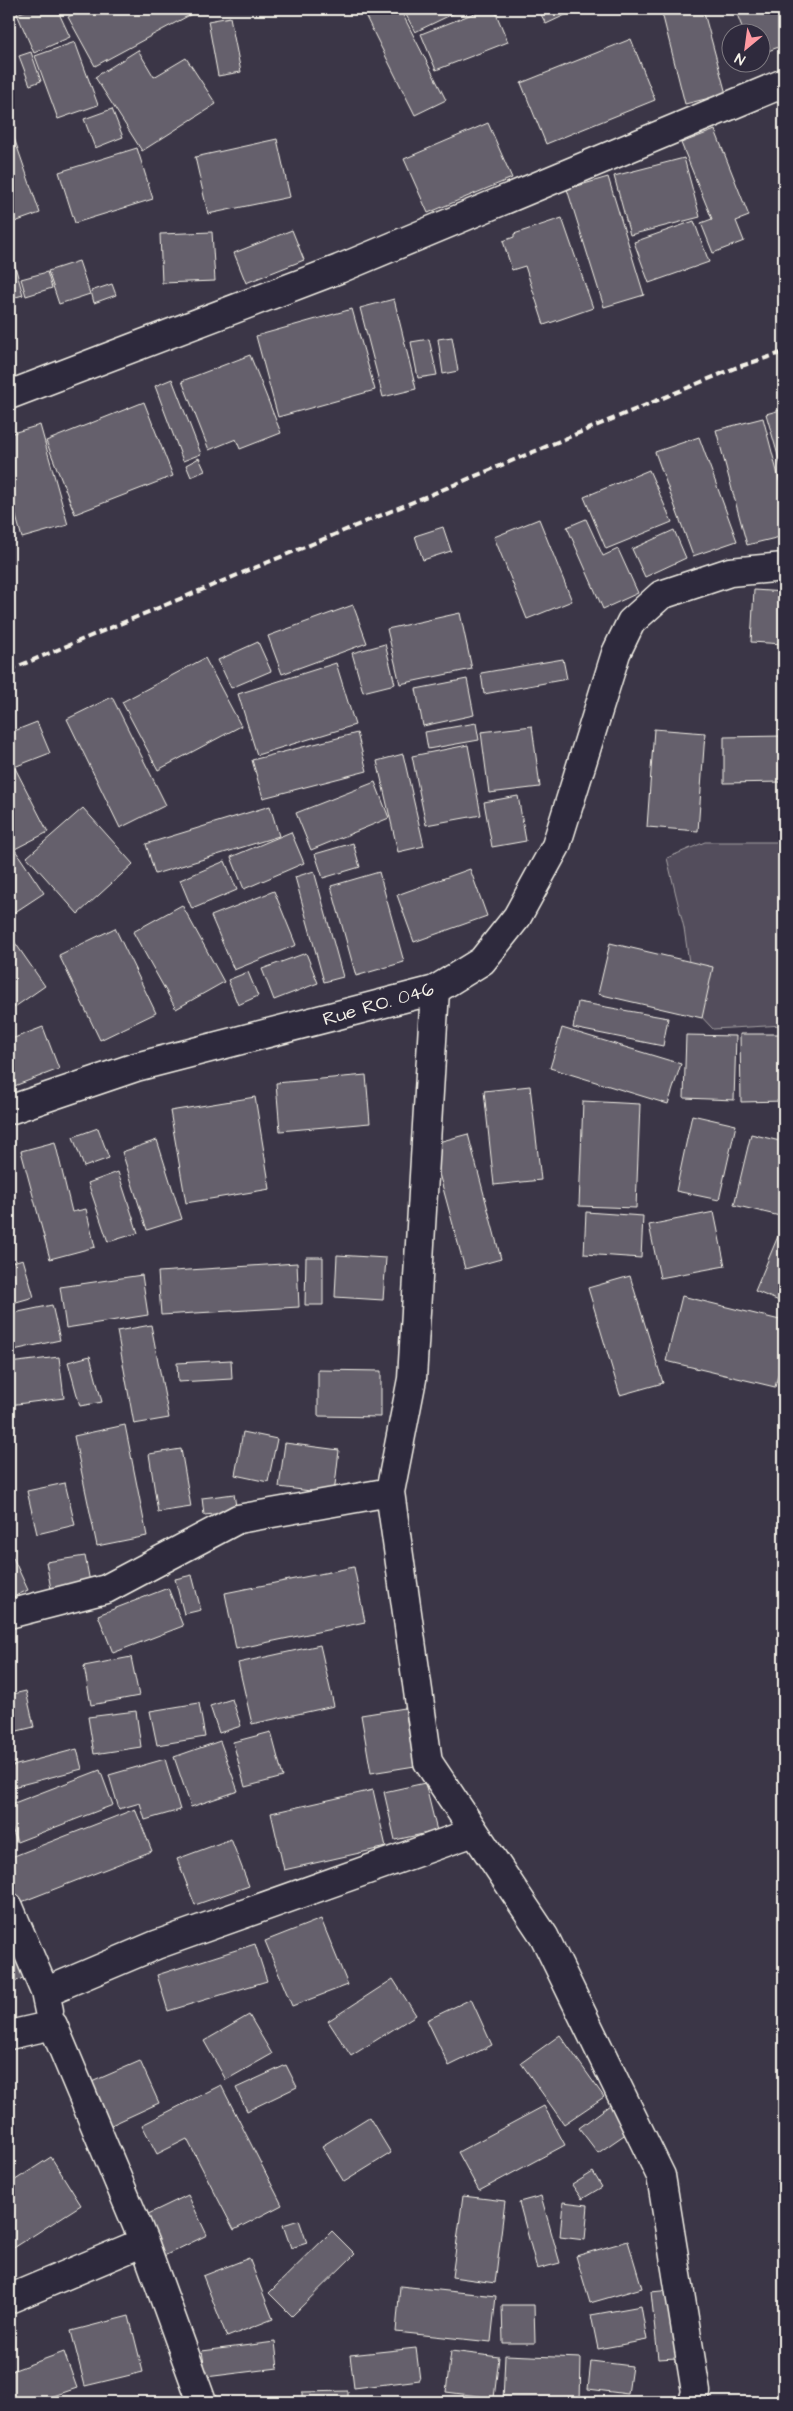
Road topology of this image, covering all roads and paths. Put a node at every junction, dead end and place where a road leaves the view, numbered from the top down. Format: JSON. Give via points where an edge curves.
{"nodes":[{"id":1,"x":784,"y":83,"type":"edge"},
{"id":2,"x":9,"y":395,"type":"edge"},
{"id":3,"x":784,"y":567,"type":"edge"},
{"id":4,"x":435,"y":990,"type":"junction"},
{"id":5,"x":9,"y":1110,"type":"edge"},
{"id":6,"x":390,"y":1492,"type":"junction"},
{"id":7,"x":9,"y":1614,"type":"edge"},
{"id":8,"x":474,"y":1832,"type":"junction"},
{"id":9,"x":9,"y":1908,"type":"edge"},
{"id":10,"x":45,"y":1992,"type":"junction"},
{"id":11,"x":53,"y":2026,"type":"junction"},
{"id":12,"x":9,"y":2035,"type":"edge"},
{"id":13,"x":144,"y":2242,"type":"junction"},
{"id":14,"x":9,"y":2299,"type":"edge"},
{"id":15,"x":202,"y":2402,"type":"edge"},
{"id":16,"x":693,"y":2402,"type":"edge"}],
"edges":[{"from":1,"to":2,"type":"street","via":[[339,268]]},
{"from":3,"to":4,"type":"street","name":"Rue RO. 046","via":[[730,572],[661,595],[631,622],[616,653],[556,846],[516,917],[482,961]]},
{"from":4,"to":5,"type":"street","name":"Rue RO. 046","via":[[136,1067]]},
{"from":4,"to":6,"type":"street","via":[[412,1379]]},
{"from":6,"to":7,"type":"street","via":[[238,1519],[106,1589]]},
{"from":6,"to":8,"type":"street","via":[[428,1762]]},
{"from":8,"to":10,"type":"street","via":[[156,1945]]},
{"from":8,"to":16,"type":"street","via":[[544,1936],[661,2176],[696,2392]]},
{"from":9,"to":10,"type":"street"},
{"from":10,"to":11,"type":"street"},
{"from":11,"to":12,"type":"street"},
{"from":11,"to":13,"type":"street"},
{"from":13,"to":14,"type":"street"},
{"from":13,"to":15,"type":"street"}]}
